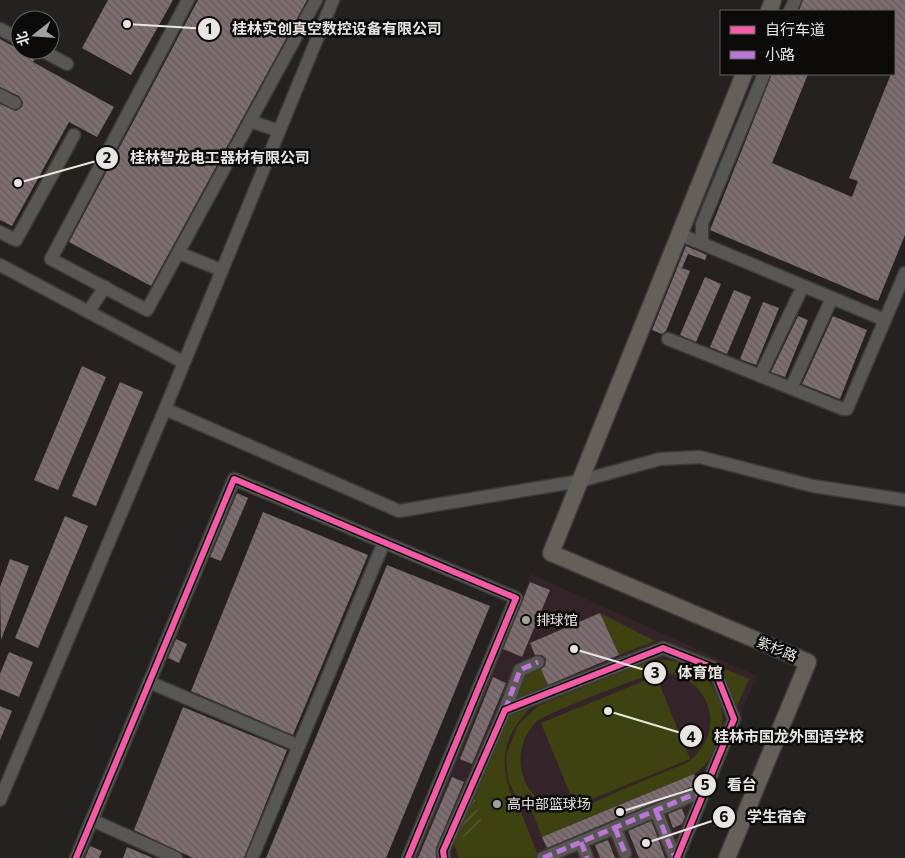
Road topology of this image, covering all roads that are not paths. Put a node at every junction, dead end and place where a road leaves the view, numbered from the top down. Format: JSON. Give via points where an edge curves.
{"nodes":[{"id":1,"x":188,"y":0,"type":"edge"},
{"id":2,"x":316,"y":0,"type":"edge"},
{"id":3,"x":332,"y":0,"type":"edge"},
{"id":4,"x":60,"y":60,"type":"edge"},
{"id":5,"x":67,"y":64,"type":"dead end"},
{"id":6,"x":744,"y":75,"type":"edge"},
{"id":7,"x":764,"y":75,"type":"edge"},
{"id":8,"x":0,"y":95,"type":"edge"},
{"id":9,"x":15,"y":103,"type":"dead end"},
{"id":10,"x":250,"y":122,"type":"junction"},
{"id":11,"x":279,"y":131,"type":"junction"},
{"id":12,"x":74,"y":135,"type":"dead end"},
{"id":13,"x":0,"y":232,"type":"edge"},
{"id":14,"x":680,"y":234,"type":"junction"},
{"id":15,"x":702,"y":243,"type":"junction"},
{"id":16,"x":179,"y":252,"type":"junction"},
{"id":17,"x":0,"y":265,"type":"edge"},
{"id":18,"x":221,"y":270,"type":"junction"},
{"id":19,"x":905,"y":273,"type":"edge"},
{"id":20,"x":803,"y":286,"type":"junction"},
{"id":21,"x":105,"y":288,"type":"junction"},
{"id":22,"x":832,"y":298,"type":"junction"},
{"id":23,"x":88,"y":312,"type":"junction"},
{"id":24,"x":885,"y":320,"type":"junction"},
{"id":25,"x":668,"y":339,"type":"dead end"},
{"id":26,"x":184,"y":362,"type":"junction"},
{"id":27,"x":760,"y":376,"type":"junction"},
{"id":28,"x":791,"y":388,"type":"junction"},
{"id":29,"x":165,"y":409,"type":"junction"},
{"id":30,"x":580,"y":481,"type":"junction"},
{"id":31,"x":905,"y":500,"type":"edge"},
{"id":32,"x":384,"y":542,"type":"junction"},
{"id":33,"x":538,"y":662,"type":"dead end"},
{"id":34,"x":149,"y":682,"type":"junction"},
{"id":35,"x":505,"y":710,"type":"junction"},
{"id":36,"x":299,"y":746,"type":"junction"},
{"id":37,"x":705,"y":790,"type":"junction"},
{"id":38,"x":0,"y":800,"type":"edge"},
{"id":39,"x":656,"y":810,"type":"junction"},
{"id":40,"x":92,"y":820,"type":"junction"},
{"id":41,"x":615,"y":828,"type":"junction"},
{"id":42,"x":581,"y":842,"type":"junction"},
{"id":43,"x":625,"y":853,"type":"dead end"},
{"id":44,"x":442,"y":856,"type":"edge"},
{"id":45,"x":76,"y":858,"type":"edge"},
{"id":46,"x":176,"y":858,"type":"edge"},
{"id":47,"x":252,"y":858,"type":"edge"},
{"id":48,"x":408,"y":858,"type":"edge"},
{"id":49,"x":543,"y":858,"type":"edge"},
{"id":50,"x":587,"y":858,"type":"edge"},
{"id":51,"x":676,"y":858,"type":"edge"},
{"id":52,"x":727,"y":858,"type":"edge"}],
"edges":[{"from":1,"to":21,"type":"street","via":[[51,259]]},
{"from":2,"to":10,"type":"street"},
{"from":3,"to":11,"type":"street"},
{"from":4,"to":5,"type":"street"},
{"from":6,"to":14,"type":"main road"},
{"from":7,"to":15,"type":"street","via":[[702,224]]},
{"from":8,"to":9,"type":"street"},
{"from":10,"to":11,"type":"street"},
{"from":10,"to":16,"type":"street"},
{"from":11,"to":18,"type":"street"},
{"from":12,"to":13,"type":"street","via":[[16,240]]},
{"from":14,"to":15,"type":"street"},
{"from":14,"to":30,"type":"main road"},
{"from":15,"to":20,"type":"street"},
{"from":16,"to":18,"type":"street"},
{"from":16,"to":21,"type":"street","via":[[147,310]]},
{"from":17,"to":23,"type":"street"},
{"from":18,"to":26,"type":"street"},
{"from":19,"to":24,"type":"street"},
{"from":20,"to":22,"type":"street"},
{"from":20,"to":27,"type":"street"},
{"from":21,"to":23,"type":"street"},
{"from":22,"to":24,"type":"street"},
{"from":22,"to":28,"type":"street"},
{"from":23,"to":26,"type":"street"},
{"from":24,"to":28,"type":"street","via":[[847,409]]},
{"from":25,"to":27,"type":"street"},
{"from":26,"to":29,"type":"street"},
{"from":27,"to":28,"type":"street"},
{"from":29,"to":30,"type":"street","via":[[399,512]]},
{"from":29,"to":38,"type":"street"},
{"from":30,"to":31,"type":"street","via":[[660,459],[700,457],[813,486]]},
{"from":30,"to":52,"type":"main road","name":"紫杉路","via":[[551,553],[808,662]]},
{"from":32,"to":34,"type":"street","via":[[234,479]]},
{"from":32,"to":36,"type":"street"},
{"from":32,"to":48,"type":"street","via":[[516,598]]},
{"from":33,"to":35,"type":"street","via":[[520,670]]},
{"from":34,"to":36,"type":"street"},
{"from":34,"to":40,"type":"street"},
{"from":35,"to":37,"type":"street","via":[[663,648],[714,668],[734,719]]},
{"from":35,"to":44,"type":"street"},
{"from":36,"to":47,"type":"street"},
{"from":37,"to":39,"type":"street"},
{"from":37,"to":51,"type":"street"},
{"from":39,"to":41,"type":"street"},
{"from":39,"to":51,"type":"street"},
{"from":40,"to":45,"type":"street"},
{"from":40,"to":46,"type":"street"},
{"from":41,"to":42,"type":"street"},
{"from":41,"to":43,"type":"street"},
{"from":42,"to":49,"type":"street"},
{"from":42,"to":50,"type":"street"}]}
